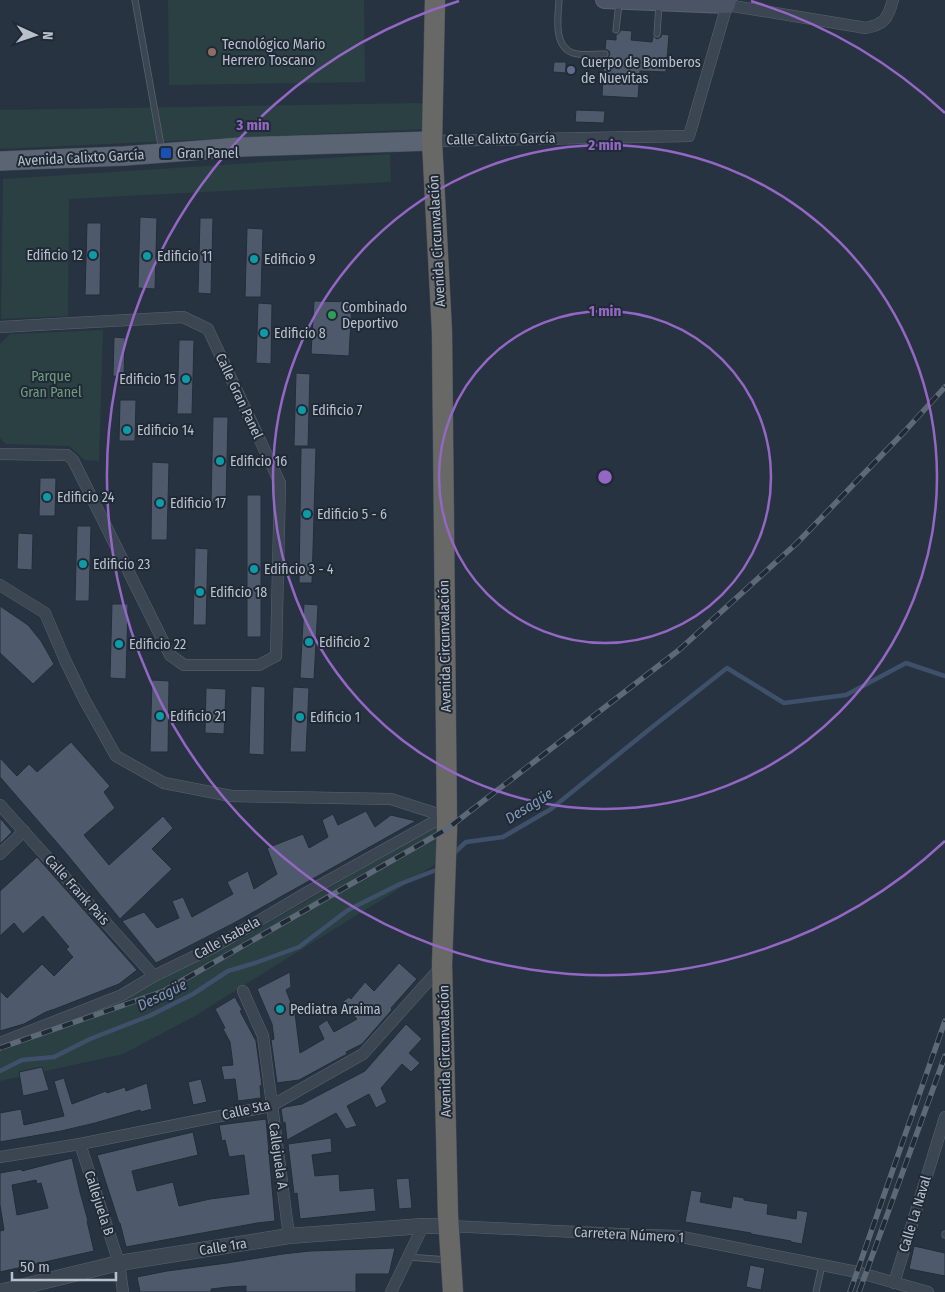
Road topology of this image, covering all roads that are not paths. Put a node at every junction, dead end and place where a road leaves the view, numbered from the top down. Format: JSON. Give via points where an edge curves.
{"nodes":[{"id":1,"x":134,"y":0,"type":"edge"},
{"id":2,"x":435,"y":0,"type":"edge"},
{"id":3,"x":559,"y":0,"type":"edge"},
{"id":4,"x":604,"y":0,"type":"edge"},
{"id":5,"x":893,"y":0,"type":"edge"},
{"id":6,"x":619,"y":1,"type":"edge"},
{"id":7,"x":659,"y":2,"type":"junction"},
{"id":8,"x":728,"y":2,"type":"edge"},
{"id":9,"x":616,"y":30,"type":"dead end"},
{"id":10,"x":657,"y":34,"type":"dead end"},
{"id":11,"x":605,"y":54,"type":"dead end"},
{"id":12,"x":432,"y":140,"type":"junction"},
{"id":13,"x":163,"y":153,"type":"junction"},
{"id":14,"x":0,"y":162,"type":"edge"},
{"id":15,"x":0,"y":326,"type":"edge"},
{"id":16,"x":0,"y":454,"type":"edge"},
{"id":17,"x":0,"y":585,"type":"edge"},
{"id":18,"x":0,"y":805,"type":"edge"},
{"id":19,"x":445,"y":815,"type":"junction"},
{"id":20,"x":24,"y":831,"type":"junction"},
{"id":21,"x":0,"y":854,"type":"edge"},
{"id":22,"x":442,"y":965,"type":"junction"},
{"id":23,"x":154,"y":976,"type":"junction"},
{"id":24,"x":243,"y":990,"type":"dead end"},
{"id":25,"x":0,"y":1043,"type":"edge"},
{"id":26,"x":271,"y":1106,"type":"junction"},
{"id":27,"x":945,"y":1117,"type":"edge"},
{"id":28,"x":80,"y":1144,"type":"junction"},
{"id":29,"x":0,"y":1157,"type":"edge"},
{"id":30,"x":423,"y":1226,"type":"junction"},
{"id":31,"x":448,"y":1226,"type":"junction"},
{"id":32,"x":289,"y":1236,"type":"junction"},
{"id":33,"x":408,"y":1257,"type":"junction"},
{"id":34,"x":451,"y":1260,"type":"junction"},
{"id":35,"x":119,"y":1263,"type":"junction"},
{"id":36,"x":822,"y":1265,"type":"junction"},
{"id":37,"x":894,"y":1282,"type":"junction"},
{"id":38,"x":0,"y":1292,"type":"edge"},
{"id":39,"x":123,"y":1292,"type":"edge"},
{"id":40,"x":391,"y":1292,"type":"edge"},
{"id":41,"x":453,"y":1292,"type":"edge"},
{"id":42,"x":816,"y":1292,"type":"edge"},
{"id":43,"x":928,"y":1292,"type":"edge"}],
"edges":[{"from":1,"to":13,"type":"lane"},
{"from":2,"to":12,"type":"highway","name":"Avenida Circunvalación"},
{"from":3,"to":11,"type":"lane","via":[[559,34],[567,50],[574,54]]},
{"from":4,"to":6,"type":"main road"},
{"from":5,"to":8,"type":"street","via":[[884,20],[878,26],[866,28]]},
{"from":6,"to":7,"type":"main road"},
{"from":6,"to":9,"type":"lane"},
{"from":7,"to":8,"type":"main road"},
{"from":7,"to":10,"type":"lane"},
{"from":8,"to":12,"type":"street","name":"Calle Calixto García","via":[[689,136]]},
{"from":12,"to":13,"type":"main road","name":"Avenida Calixto García"},
{"from":12,"to":19,"type":"highway","name":"Avenida Circunvalación","via":[[442,332]]},
{"from":13,"to":14,"type":"main road","name":"Avenida Calixto García"},
{"from":15,"to":16,"type":"street","name":"Calle Gran Panel","via":[[183,318],[208,329],[280,483],[276,656],[260,665],[184,665],[170,655],[73,460],[67,455]]},
{"from":17,"to":19,"type":"street","via":[[45,613],[84,700],[116,756],[164,783],[231,796],[391,799]]},
{"from":18,"to":20,"type":"street","name":"Calle Frank Pais"},
{"from":19,"to":22,"type":"highway","name":"Avenida Circunvalación"},
{"from":19,"to":23,"type":"street","name":"Calle Isabela","via":[[216,946]]},
{"from":20,"to":21,"type":"street"},
{"from":20,"to":23,"type":"street","name":"Calle Frank Pais"},
{"from":22,"to":26,"type":"street","name":"Calle 5ta","via":[[364,1054]]},
{"from":22,"to":31,"type":"highway","name":"Avenida Circunvalación"},
{"from":23,"to":25,"type":"street","name":"Calle Isabela","via":[[122,995]]},
{"from":24,"to":26,"type":"street","name":"Callejuela A","via":[[262,1036]]},
{"from":26,"to":28,"type":"street","name":"Calle 5ta"},
{"from":26,"to":32,"type":"street","name":"Callejuela A"},
{"from":27,"to":37,"type":"street","name":"Calle La Naval"},
{"from":28,"to":29,"type":"street","name":"Calle 5ta"},
{"from":28,"to":35,"type":"street","name":"Callejuela B"},
{"from":30,"to":31,"type":"street","name":"Calle 1ra"},
{"from":30,"to":32,"type":"street","name":"Calle 1ra"},
{"from":30,"to":33,"type":"street"},
{"from":31,"to":34,"type":"highway","name":"Avenida Circunvalación"},
{"from":31,"to":36,"type":"street","name":"Carretera Número 1","via":[[677,1236]]},
{"from":32,"to":35,"type":"street","name":"Calle 1ra"},
{"from":33,"to":34,"type":"lane"},
{"from":33,"to":40,"type":"street"},
{"from":34,"to":41,"type":"highway","name":"Avenida Circunvalación"},
{"from":35,"to":38,"type":"street","name":"Calle 1ra"},
{"from":35,"to":39,"type":"street","name":"Callejuela B"},
{"from":36,"to":37,"type":"street","name":"Carretera Número 1"},
{"from":36,"to":42,"type":"lane"},
{"from":37,"to":43,"type":"street","name":"Carretera Número 1"}]}
